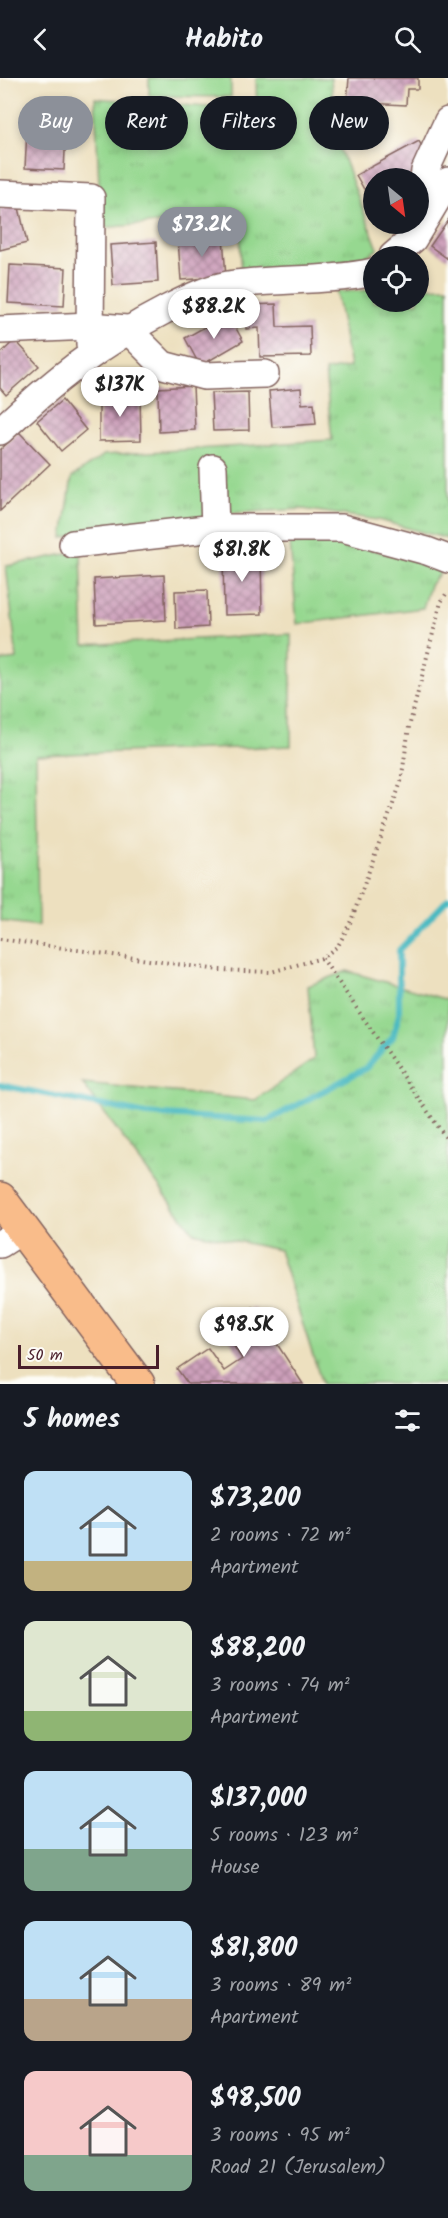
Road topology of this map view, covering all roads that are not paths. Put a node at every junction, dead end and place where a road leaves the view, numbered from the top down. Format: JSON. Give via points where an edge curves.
{"nodes":[{"id":1,"x":448,"y":122,"type":"edge"},
{"id":2,"x":426,"y":168,"type":"edge"},
{"id":3,"x":448,"y":181,"type":"edge"},
{"id":4,"x":0,"y":194,"type":"edge"},
{"id":5,"x":429,"y":210,"type":"edge"},
{"id":6,"x":412,"y":234,"type":"edge"},
{"id":7,"x":402,"y":246,"type":"edge"},
{"id":8,"x":363,"y":274,"type":"edge"},
{"id":9,"x":90,"y":326,"type":"junction"},
{"id":10,"x":127,"y":329,"type":"junction"},
{"id":11,"x":0,"y":330,"type":"edge"},
{"id":12,"x":90,"y":354,"type":"junction"},
{"id":13,"x":265,"y":374,"type":"dead end"},
{"id":14,"x":0,"y":431,"type":"edge"},
{"id":15,"x":213,"y":468,"type":"dead end"},
{"id":16,"x":215,"y":528,"type":"junction"},
{"id":17,"x":73,"y":544,"type":"dead end"},
{"id":18,"x":448,"y":559,"type":"edge"},
{"id":19,"x":0,"y":1199,"type":"edge"},
{"id":20,"x":11,"y":1237,"type":"edge"},
{"id":21,"x":138,"y":1384,"type":"edge"}],
"edges":[{"from":1,"to":2,"type":"street"},
{"from":3,"to":5,"type":"street"},
{"from":4,"to":9,"type":"street","via":[[91,198]]},
{"from":6,"to":7,"type":"street"},
{"from":8,"to":10,"type":"street","via":[[227,285],[194,296]]},
{"from":9,"to":10,"type":"street"},
{"from":9,"to":11,"type":"street"},
{"from":9,"to":12,"type":"street"},
{"from":10,"to":12,"type":"street"},
{"from":10,"to":13,"type":"street","via":[[163,365],[204,376]]},
{"from":12,"to":14,"type":"street"},
{"from":15,"to":16,"type":"street"},
{"from":16,"to":17,"type":"street"},
{"from":16,"to":18,"type":"street","via":[[342,528]]},
{"from":19,"to":20,"type":"main road"},
{"from":20,"to":21,"type":"main road"}]}
